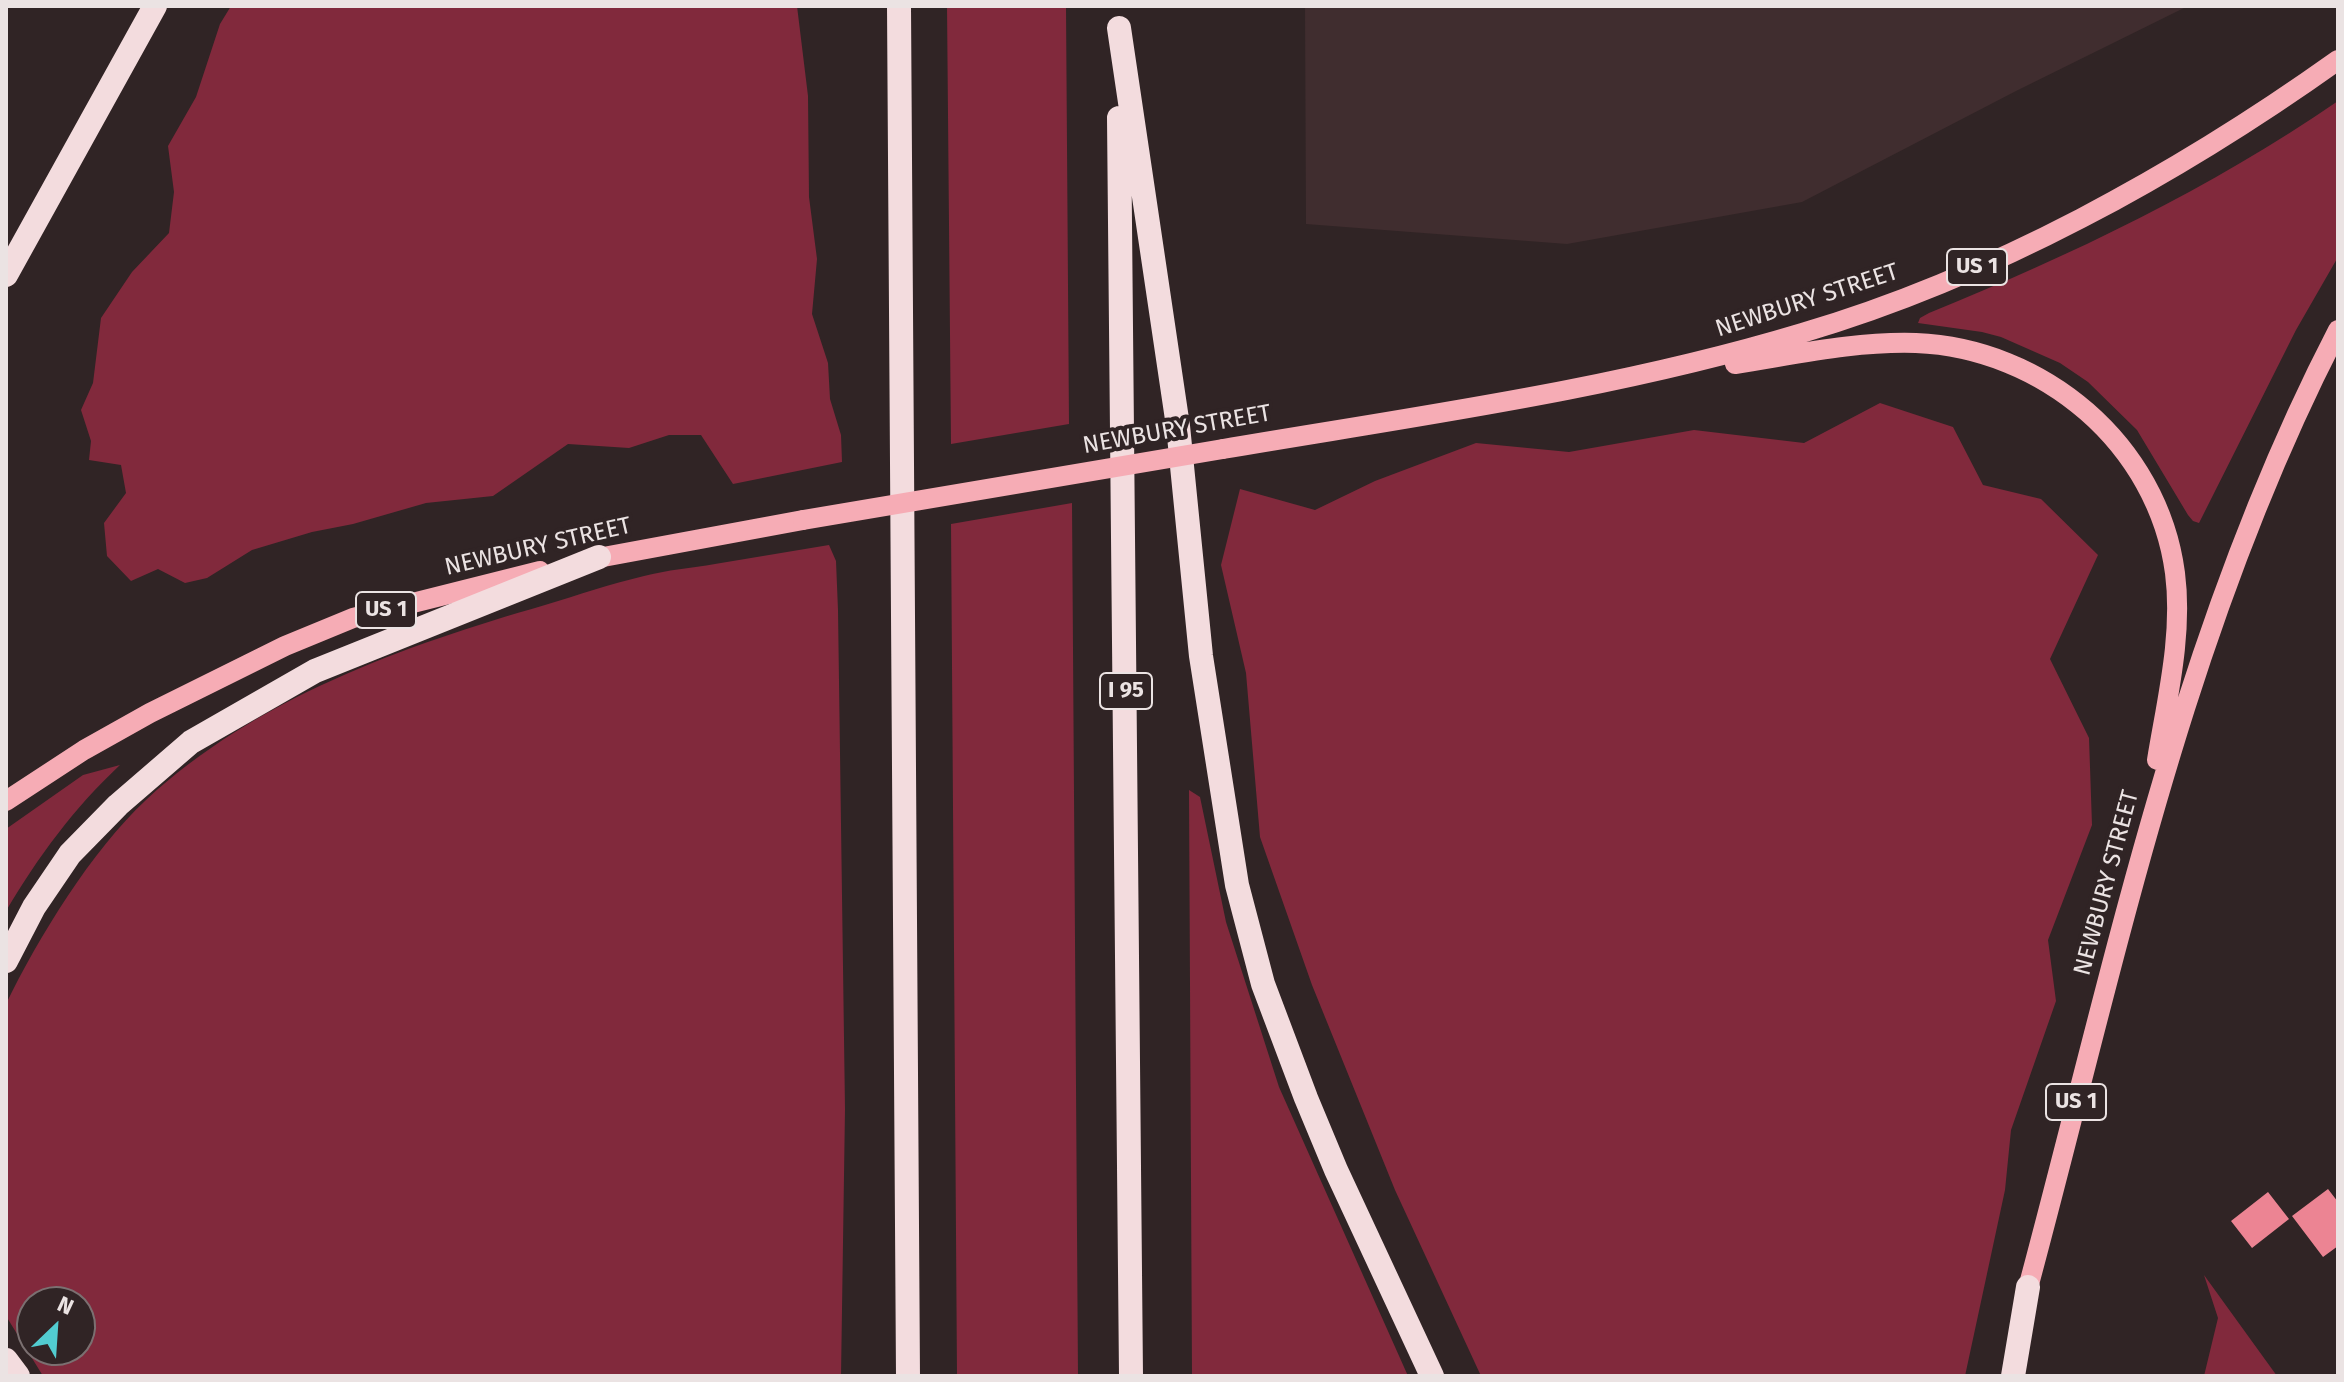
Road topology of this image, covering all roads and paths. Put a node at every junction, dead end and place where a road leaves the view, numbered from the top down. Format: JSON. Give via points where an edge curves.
{"nodes":[{"id":1,"x":155,"y":6,"type":"edge"},
{"id":2,"x":899,"y":6,"type":"edge"},
{"id":3,"x":1118,"y":17,"type":"edge"},
{"id":4,"x":2338,"y":60,"type":"edge"},
{"id":5,"x":6,"y":275,"type":"edge"},
{"id":6,"x":2338,"y":330,"type":"edge"},
{"id":7,"x":1578,"y":388,"type":"junction"},
{"id":8,"x":599,"y":557,"type":"junction"},
{"id":9,"x":6,"y":801,"type":"edge"},
{"id":10,"x":2147,"y":827,"type":"junction"},
{"id":11,"x":6,"y":961,"type":"edge"},
{"id":12,"x":2028,"y":1287,"type":"junction"},
{"id":13,"x":6,"y":1360,"type":"edge"},
{"id":14,"x":18,"y":1376,"type":"edge"},
{"id":15,"x":908,"y":1376,"type":"edge"},
{"id":16,"x":1131,"y":1376,"type":"edge"},
{"id":17,"x":1432,"y":1376,"type":"edge"},
{"id":18,"x":2004,"y":1376,"type":"edge"},
{"id":19,"x":2013,"y":1376,"type":"edge"}],
"edges":[{"from":1,"to":5,"type":"highway"},
{"from":2,"to":15,"type":"highway"},
{"from":3,"to":16,"type":"highway","number":"I 95"},
{"from":3,"to":17,"type":"highway","via":[[1178,426],[1201,656],[1237,885],[1263,984],[1306,1098]]},
{"from":4,"to":7,"type":"main road","name":"NEWBURY STREET","number":"US 1","via":[[2138,185],[2012,252],[1936,285],[1746,350]]},
{"from":6,"to":10,"type":"main road","name":"NEWBURY STREET","number":"US 1","via":[[2245,534]]},
{"from":7,"to":8,"type":"main road","name":"NEWBURY STREET","number":"US 1","bridge":true},
{"from":7,"to":10,"type":"main road","via":[[1840,348],[1915,343],[1951,346],[2022,367],[2086,409],[2115,439],[2155,502],[2175,574],[2175,647]]},
{"from":8,"to":9,"type":"main road","name":"NEWBURY STREET","number":"US 1","via":[[353,618],[150,713]]},
{"from":8,"to":11,"type":"highway","via":[[315,671],[191,742],[70,854]]},
{"from":10,"to":12,"type":"main road","name":"NEWBURY STREET","number":"US 1"},
{"from":12,"to":18,"type":"main road","name":"NEWBURY STREET","number":"US 1"},
{"from":12,"to":19,"type":"highway"},
{"from":13,"to":14,"type":"highway"}]}
